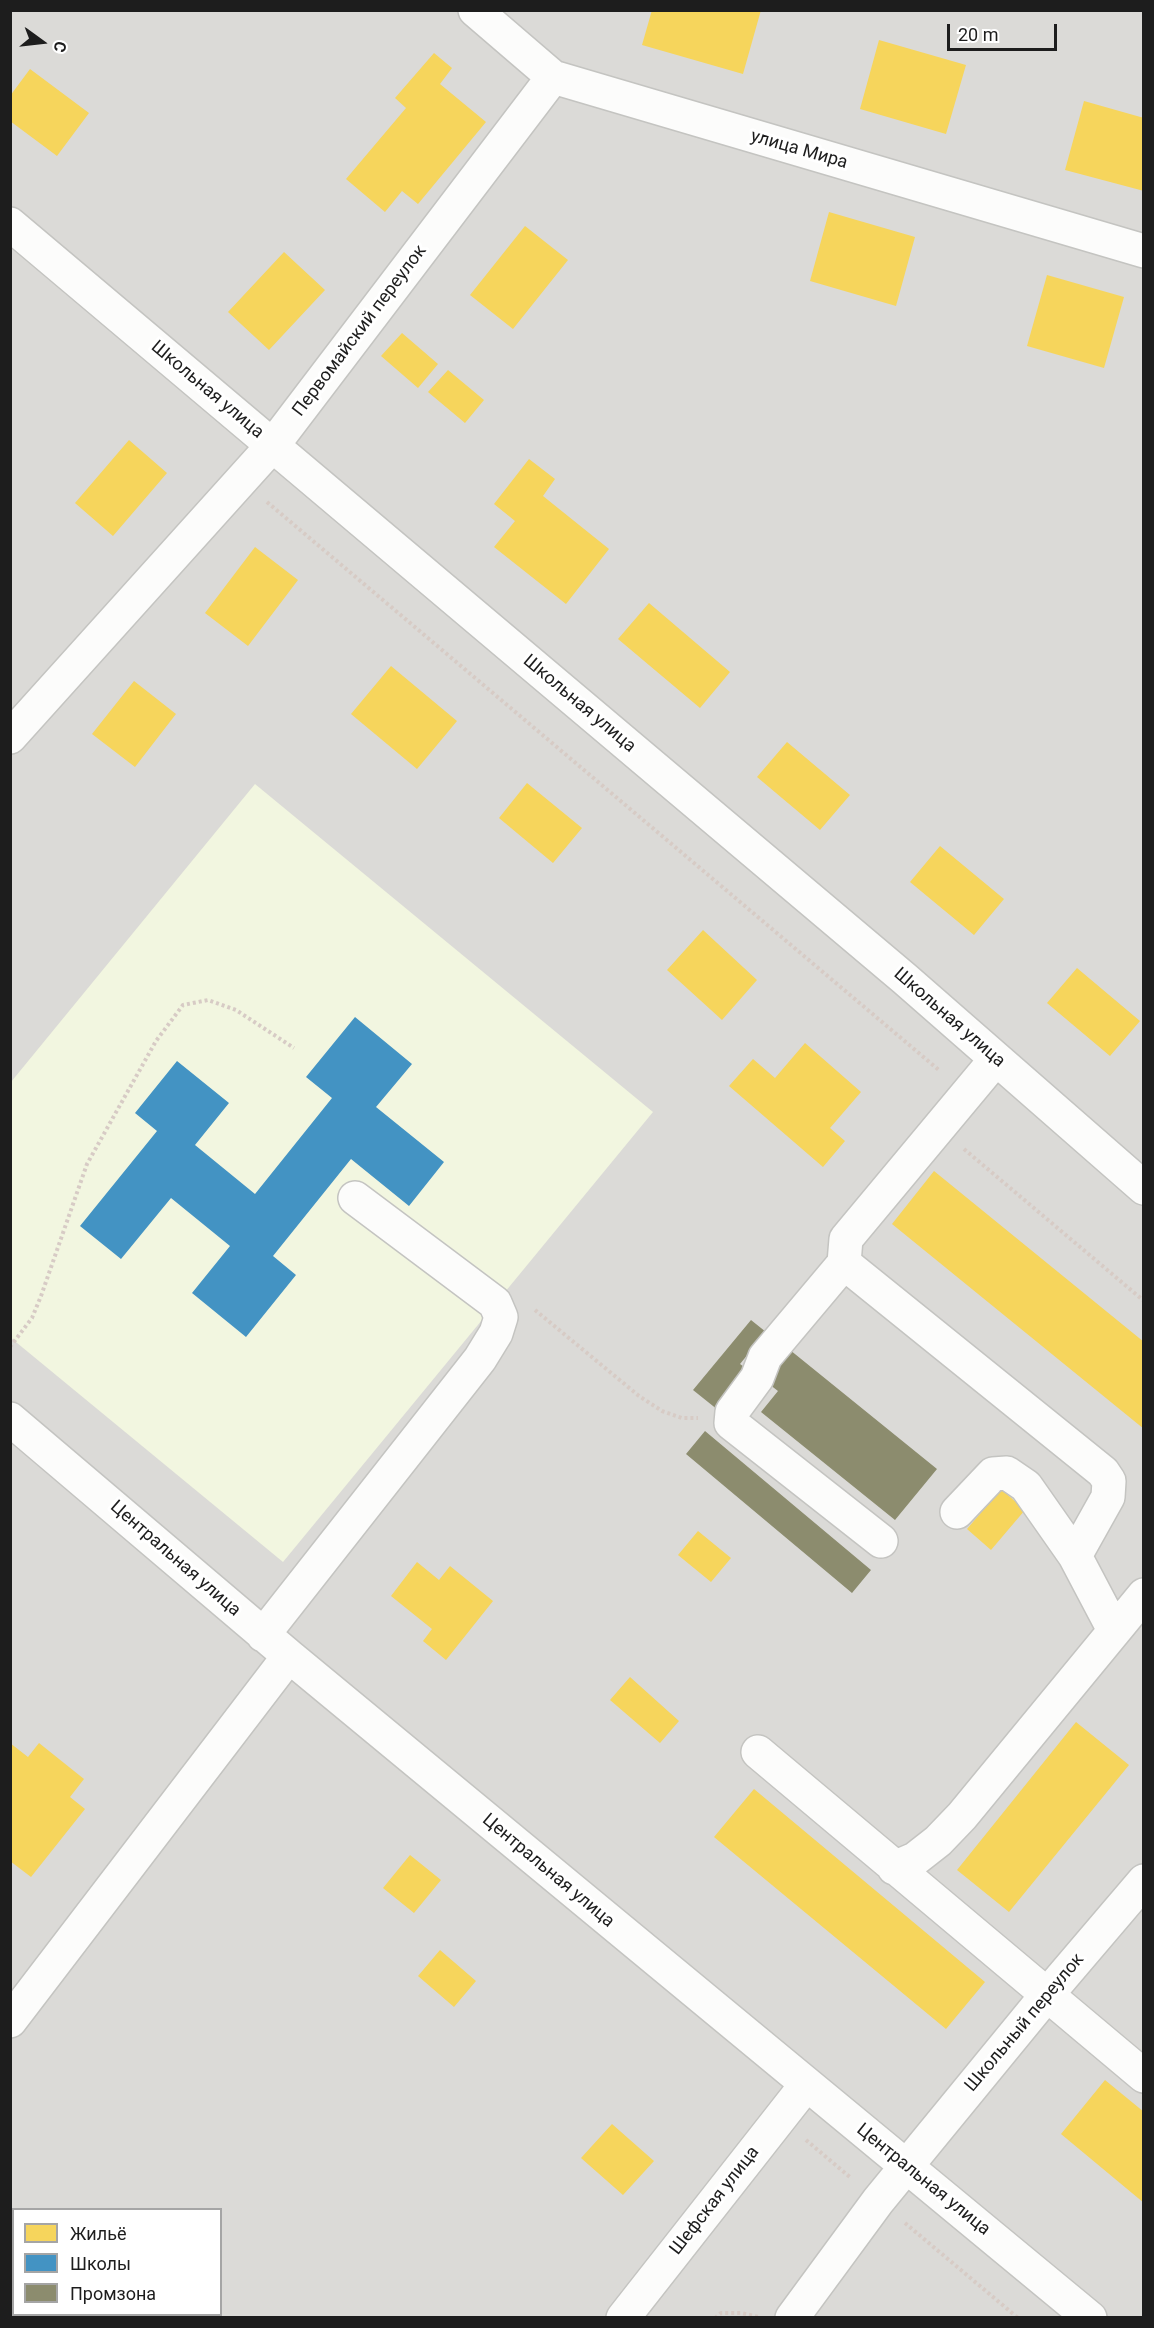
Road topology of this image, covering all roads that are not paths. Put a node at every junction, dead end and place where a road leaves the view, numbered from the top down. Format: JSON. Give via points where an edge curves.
{"nodes":[{"id":1,"x":476,"y":10,"type":"edge"},
{"id":2,"x":553,"y":77,"type":"junction"},
{"id":3,"x":10,"y":224,"type":"edge"},
{"id":4,"x":1143,"y":251,"type":"edge"},
{"id":5,"x":273,"y":445,"type":"junction"},
{"id":6,"x":10,"y":737,"type":"edge"},
{"id":7,"x":996,"y":1059,"type":"junction"},
{"id":8,"x":1143,"y":1188,"type":"edge"},
{"id":9,"x":355,"y":1198,"type":"dead end"},
{"id":10,"x":844,"y":1263,"type":"junction"},
{"id":11,"x":10,"y":1419,"type":"edge"},
{"id":12,"x":957,"y":1512,"type":"dead end"},
{"id":13,"x":881,"y":1541,"type":"dead end"},
{"id":14,"x":1075,"y":1556,"type":"junction"},
{"id":15,"x":1143,"y":1595,"type":"edge"},
{"id":16,"x":1114,"y":1630,"type":"junction"},
{"id":17,"x":263,"y":1635,"type":"junction"},
{"id":18,"x":289,"y":1656,"type":"junction"},
{"id":19,"x":758,"y":1752,"type":"dead end"},
{"id":20,"x":894,"y":1868,"type":"junction"},
{"id":21,"x":1143,"y":1881,"type":"edge"},
{"id":22,"x":1046,"y":1996,"type":"junction"},
{"id":23,"x":10,"y":2021,"type":"edge"},
{"id":24,"x":1143,"y":2076,"type":"edge"},
{"id":25,"x":806,"y":2085,"type":"junction"},
{"id":26,"x":908,"y":2166,"type":"junction"},
{"id":27,"x":623,"y":2318,"type":"edge"},
{"id":28,"x":792,"y":2318,"type":"edge"},
{"id":29,"x":1090,"y":2318,"type":"edge"}],
"edges":[{"from":1,"to":2,"type":"street","name":"улица Мира"},
{"from":2,"to":4,"type":"street","name":"улица Мира"},
{"from":2,"to":5,"type":"street","name":"Первомайский переулок"},
{"from":3,"to":5,"type":"street","name":"Школьная улица"},
{"from":5,"to":6,"type":"street","name":"Первомайский переулок"},
{"from":5,"to":7,"type":"street","name":"Школьная улица"},
{"from":7,"to":8,"type":"street","name":"Школьная улица"},
{"from":7,"to":10,"type":"street","via":[[846,1239]]},
{"from":9,"to":17,"type":"street","via":[[495,1303],[501,1317],[480,1359]]},
{"from":10,"to":13,"type":"street","via":[[765,1357],[757,1378],[730,1418],[731,1423]]},
{"from":10,"to":14,"type":"street","via":[[1103,1472],[1109,1481],[1108,1497]]},
{"from":11,"to":17,"type":"street","name":"Центральная улица"},
{"from":12,"to":14,"type":"street","via":[[993,1474],[1007,1473],[1026,1486]]},
{"from":14,"to":16,"type":"street"},
{"from":15,"to":16,"type":"street"},
{"from":16,"to":20,"type":"street","via":[[962,1816],[915,1859]]},
{"from":17,"to":18,"type":"street","name":"Центральная улица"},
{"from":18,"to":23,"type":"street"},
{"from":18,"to":25,"type":"street","name":"Центральная улица"},
{"from":19,"to":20,"type":"street"},
{"from":20,"to":22,"type":"street"},
{"from":21,"to":22,"type":"street","name":"Школьный переулок"},
{"from":22,"to":24,"type":"street"},
{"from":22,"to":26,"type":"street","name":"Школьный переулок"},
{"from":25,"to":26,"type":"street","name":"Центральная улица"},
{"from":25,"to":27,"type":"street","name":"Шефская улица"},
{"from":26,"to":28,"type":"street","name":"Школьный переулок","via":[[878,2200]]},
{"from":26,"to":29,"type":"street","name":"Центральная улица"}]}
